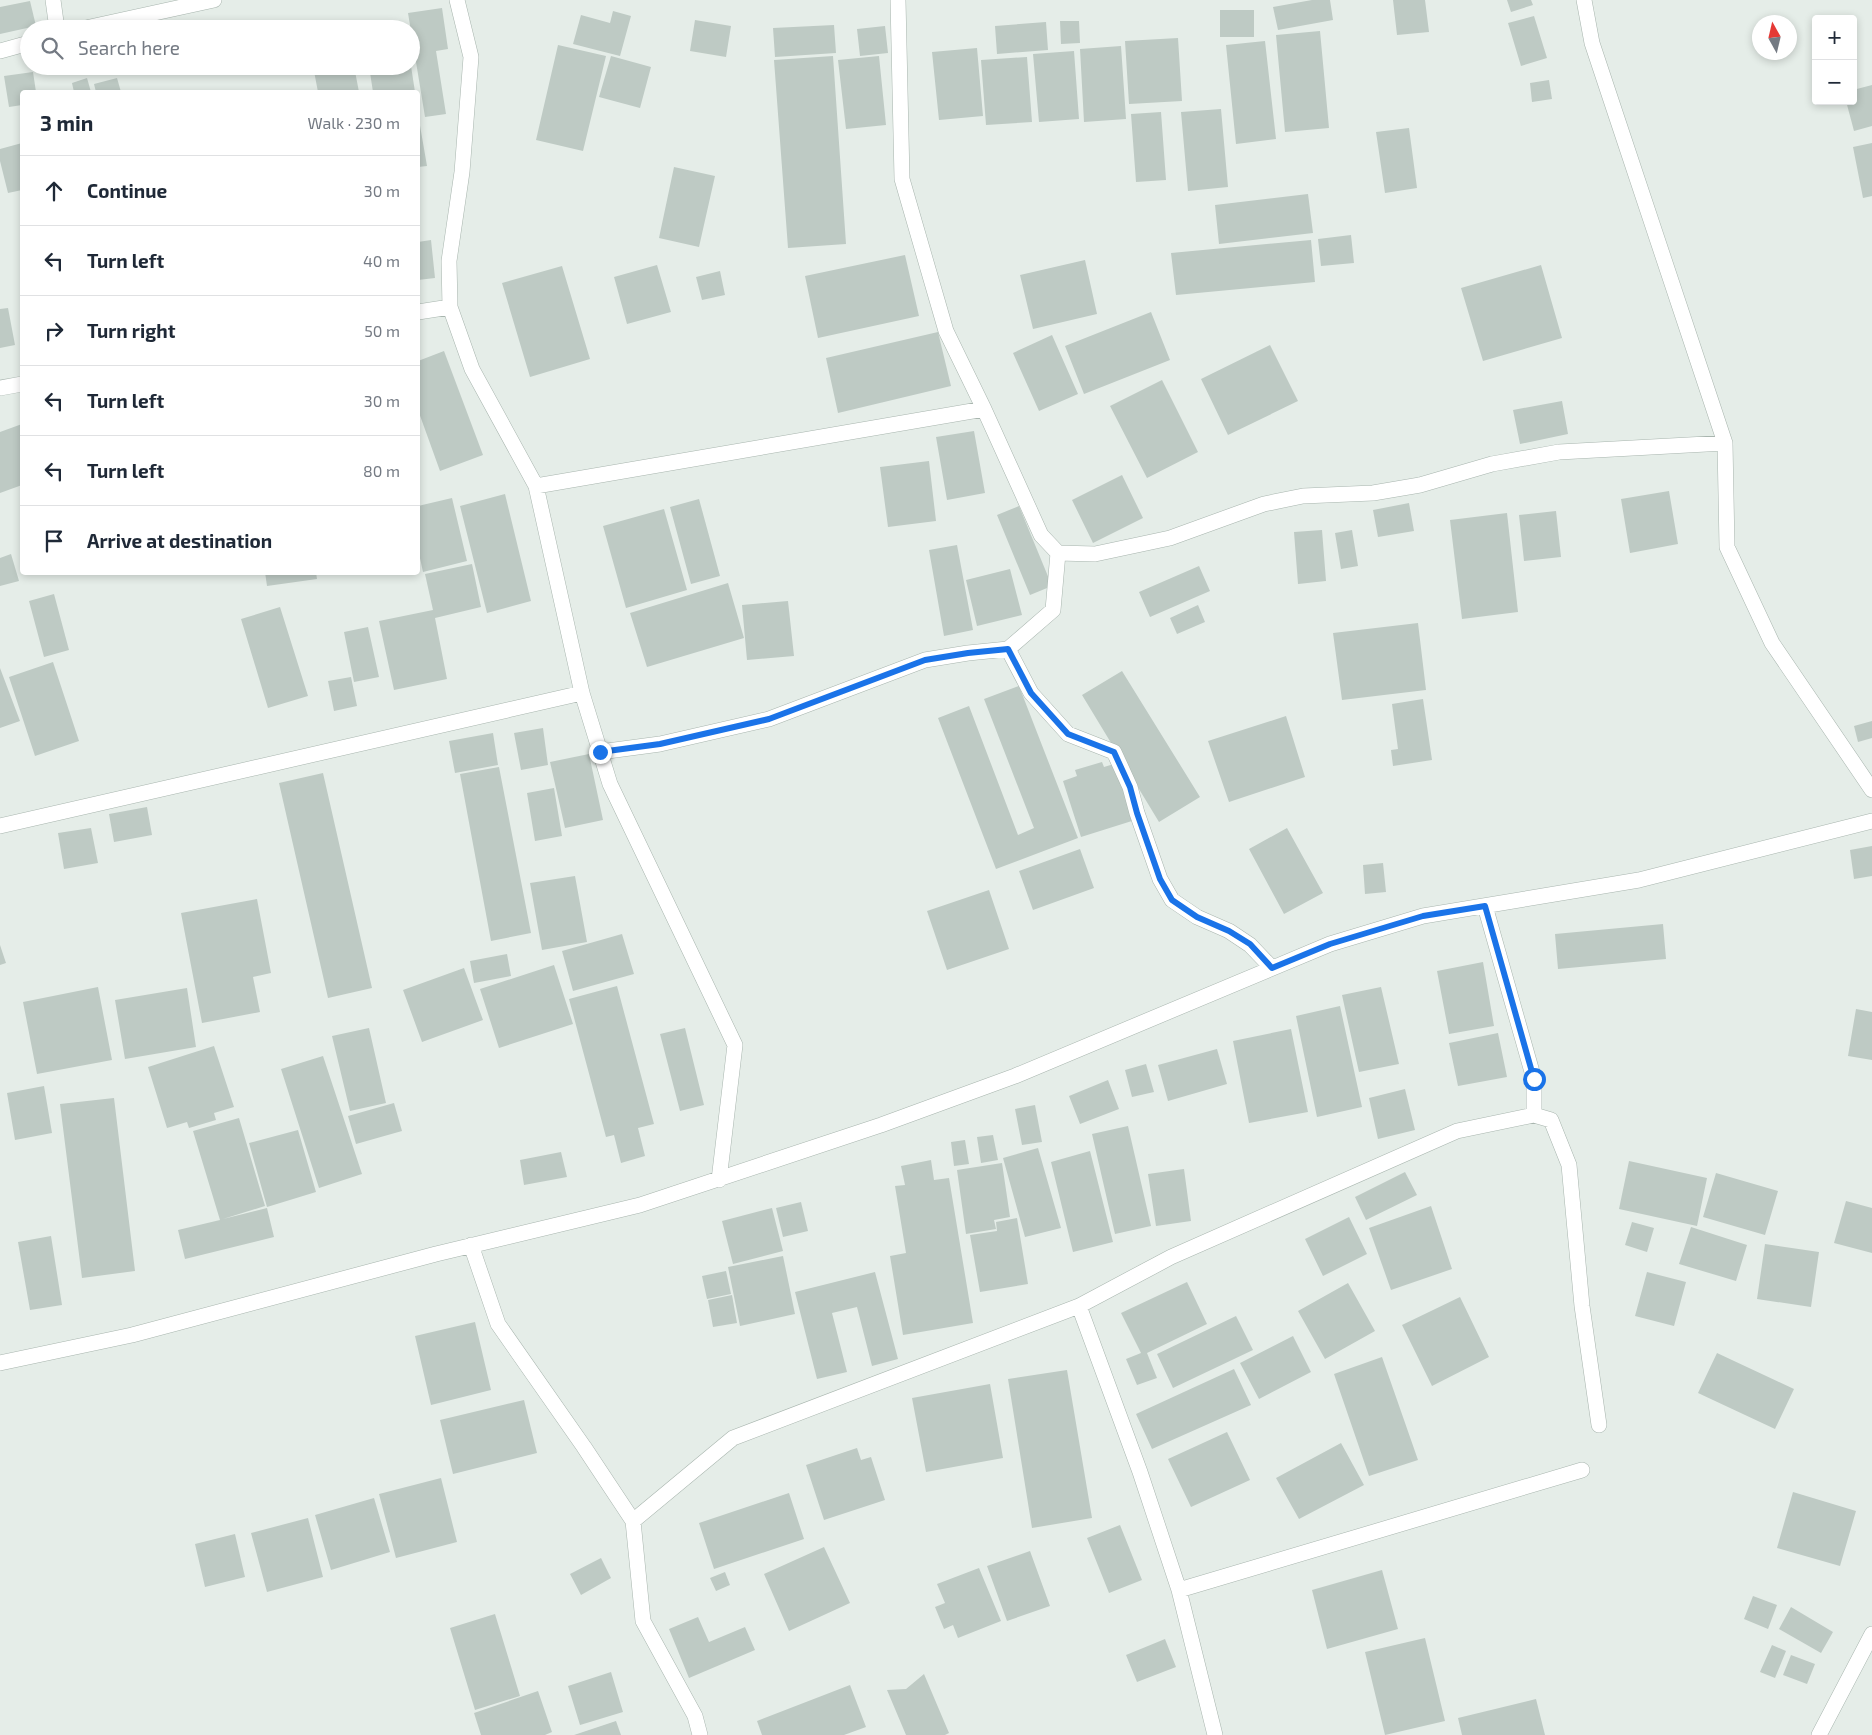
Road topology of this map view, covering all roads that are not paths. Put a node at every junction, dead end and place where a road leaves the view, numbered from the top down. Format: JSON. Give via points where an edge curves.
{"nodes":[{"id":1,"x":53,"y":0,"type":"edge"},
{"id":2,"x":214,"y":0,"type":"edge"},
{"id":3,"x":457,"y":0,"type":"edge"},
{"id":4,"x":898,"y":0,"type":"edge"},
{"id":5,"x":1584,"y":0,"type":"edge"},
{"id":6,"x":56,"y":20,"type":"edge"},
{"id":7,"x":122,"y":20,"type":"edge"},
{"id":8,"x":20,"y":45,"type":"edge"},
{"id":9,"x":0,"y":51,"type":"edge"},
{"id":10,"x":450,"y":307,"type":"junction"},
{"id":11,"x":420,"y":312,"type":"edge"},
{"id":12,"x":20,"y":384,"type":"edge"},
{"id":13,"x":0,"y":388,"type":"edge"},
{"id":14,"x":984,"y":410,"type":"junction"},
{"id":15,"x":1725,"y":443,"type":"junction"},
{"id":16,"x":536,"y":486,"type":"junction"},
{"id":17,"x":1058,"y":553,"type":"junction"},
{"id":18,"x":1008,"y":649,"type":"junction"},
{"id":19,"x":582,"y":693,"type":"junction"},
{"id":20,"x":600,"y":752,"type":"junction"},
{"id":21,"x":1872,"y":790,"type":"edge"},
{"id":22,"x":1872,"y":821,"type":"edge"},
{"id":23,"x":0,"y":826,"type":"edge"},
{"id":24,"x":1485,"y":906,"type":"junction"},
{"id":25,"x":1272,"y":968,"type":"junction"},
{"id":26,"x":1534,"y":1115,"type":"junction"},
{"id":27,"x":720,"y":1180,"type":"junction"},
{"id":28,"x":471,"y":1245,"type":"junction"},
{"id":29,"x":1079,"y":1306,"type":"junction"},
{"id":30,"x":0,"y":1363,"type":"edge"},
{"id":31,"x":1599,"y":1425,"type":"dead end"},
{"id":32,"x":1582,"y":1470,"type":"dead end"},
{"id":33,"x":632,"y":1521,"type":"junction"},
{"id":34,"x":1179,"y":1590,"type":"junction"},
{"id":35,"x":1872,"y":1634,"type":"edge"},
{"id":36,"x":700,"y":1735,"type":"edge"},
{"id":37,"x":1214,"y":1735,"type":"edge"},
{"id":38,"x":1819,"y":1735,"type":"edge"}],
"edges":[{"from":1,"to":6,"type":"street"},
{"from":2,"to":7,"type":"street"},
{"from":3,"to":10,"type":"street","via":[[471,57],[462,172],[449,261]]},
{"from":4,"to":14,"type":"street","via":[[902,179],[946,331]]},
{"from":5,"to":15,"type":"street","via":[[1592,42]]},
{"from":8,"to":9,"type":"street"},
{"from":10,"to":11,"type":"street"},
{"from":10,"to":16,"type":"street","via":[[472,369]]},
{"from":12,"to":13,"type":"street"},
{"from":14,"to":16,"type":"street"},
{"from":14,"to":17,"type":"street","via":[[1041,535]]},
{"from":15,"to":17,"type":"street","via":[[1559,452],[1492,464],[1420,486],[1373,493],[1302,496],[1264,504],[1170,538],[1095,554]]},
{"from":15,"to":21,"type":"street","via":[[1727,547],[1772,643]]},
{"from":16,"to":19,"type":"street"},
{"from":17,"to":18,"type":"street","via":[[1053,610]]},
{"from":18,"to":20,"type":"street","via":[[925,660],[769,719],[660,744]]},
{"from":18,"to":25,"type":"street","via":[[1031,693],[1068,734],[1114,752],[1130,787],[1160,879],[1172,900],[1197,917],[1250,944]]},
{"from":19,"to":20,"type":"street"},
{"from":19,"to":23,"type":"street"},
{"from":20,"to":27,"type":"street","via":[[610,784],[736,1045]]},
{"from":22,"to":24,"type":"street","via":[[1639,880]]},
{"from":24,"to":25,"type":"street","via":[[1423,916],[1330,944]]},
{"from":24,"to":26,"type":"street","via":[[1534,1079]]},
{"from":25,"to":27,"type":"street","via":[[1016,1076]]},
{"from":26,"to":29,"type":"street","via":[[1458,1131],[1171,1257]]},
{"from":26,"to":31,"type":"street","via":[[1551,1120],[1569,1166],[1582,1306]]},
{"from":27,"to":28,"type":"street","via":[[640,1205]]},
{"from":28,"to":30,"type":"street","via":[[132,1335]]},
{"from":28,"to":33,"type":"street","via":[[498,1324]]},
{"from":29,"to":33,"type":"street","via":[[733,1438]]},
{"from":29,"to":34,"type":"street"},
{"from":32,"to":34,"type":"street"},
{"from":33,"to":36,"type":"street","via":[[643,1622],[696,1716]]},
{"from":34,"to":37,"type":"street"},
{"from":35,"to":38,"type":"street"}]}
